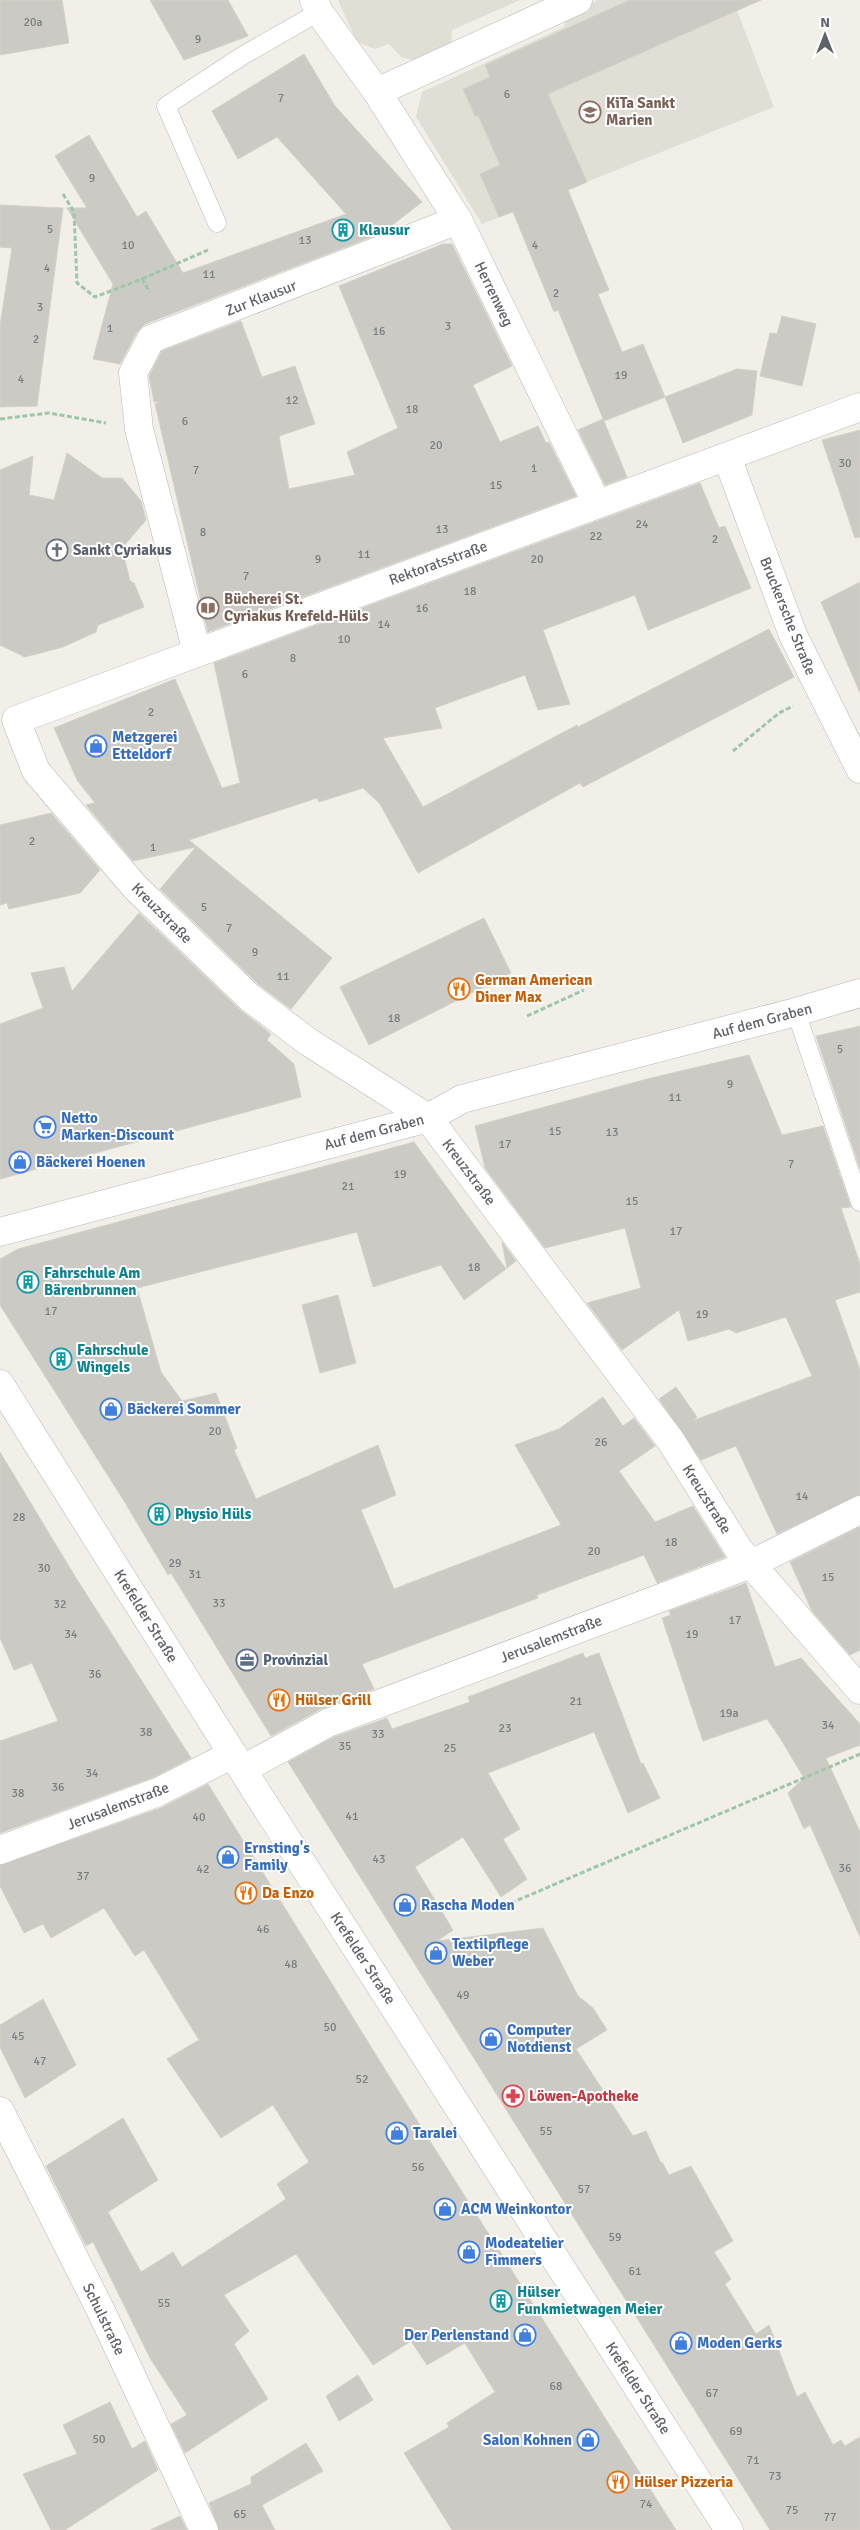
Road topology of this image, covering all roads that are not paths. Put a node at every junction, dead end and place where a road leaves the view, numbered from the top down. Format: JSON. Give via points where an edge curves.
{"nodes":[{"id":1,"x":578,"y":0,"type":"edge"},
{"id":2,"x":316,"y":6,"type":"edge"},
{"id":3,"x":377,"y":92,"type":"junction"},
{"id":4,"x":458,"y":220,"type":"junction"},
{"id":5,"x":217,"y":223,"type":"road end"},
{"id":6,"x":860,"y":407,"type":"edge"},
{"id":7,"x":727,"y":457,"type":"junction"},
{"id":8,"x":597,"y":504,"type":"junction"},
{"id":9,"x":197,"y":652,"type":"junction"},
{"id":10,"x":16,"y":720,"type":"joint"},
{"id":11,"x":860,"y":769,"type":"edge"},
{"id":12,"x":860,"y":993,"type":"edge"},
{"id":13,"x":796,"y":1012,"type":"junction"},
{"id":14,"x":428,"y":1118,"type":"junction"},
{"id":15,"x":860,"y":1202,"type":"edge"},
{"id":16,"x":0,"y":1232,"type":"edge"},
{"id":17,"x":0,"y":1384,"type":"edge"},
{"id":18,"x":860,"y":1510,"type":"edge"},
{"id":19,"x":751,"y":1564,"type":"junction"},
{"id":20,"x":860,"y":1690,"type":"edge"},
{"id":21,"x":238,"y":1761,"type":"junction"},
{"id":22,"x":0,"y":1850,"type":"edge"},
{"id":23,"x":0,"y":2111,"type":"edge"},
{"id":24,"x":204,"y":2530,"type":"edge"},
{"id":25,"x":729,"y":2530,"type":"edge"}],
"edges":[{"from":1,"to":3,"type":"street"},
{"from":2,"to":3,"type":"street","name":"Herrenweg"},
{"from":2,"to":5,"type":"lane","via":[[166,106]]},
{"from":3,"to":4,"type":"street","name":"Herrenweg"},
{"from":4,"to":8,"type":"street","name":"Herrenweg"},
{"from":4,"to":9,"type":"street","name":"Zur Klausur","via":[[151,339],[133,373],[139,429]]},
{"from":6,"to":7,"type":"street","name":"Rektoratsstraße"},
{"from":7,"to":8,"type":"street","name":"Rektoratsstraße"},
{"from":7,"to":11,"type":"street","name":"Bruckersche Straße","via":[[793,635]]},
{"from":8,"to":9,"type":"street","name":"Rektoratsstraße"},
{"from":9,"to":10,"type":"street","name":"Rektoratsstraße"},
{"from":10,"to":14,"type":"street","name":"Kreuzstraße","via":[[36,771],[135,887],[199,949],[249,997],[307,1041]]},
{"from":12,"to":13,"type":"street","name":"Auf dem Graben"},
{"from":13,"to":14,"type":"street","name":"Auf dem Graben","via":[[462,1099]]},
{"from":13,"to":15,"type":"lane"},
{"from":14,"to":16,"type":"street","name":"Auf dem Graben"},
{"from":14,"to":19,"type":"street","name":"Kreuzstraße","via":[[671,1441]]},
{"from":17,"to":21,"type":"street","name":"Krefelder Straße"},
{"from":18,"to":19,"type":"street","name":"Jerusalemstraße"},
{"from":19,"to":20,"type":"street","name":"Kreuzstraße"},
{"from":19,"to":21,"type":"street","name":"Jerusalemstraße","via":[[328,1723]]},
{"from":21,"to":22,"type":"street","name":"Jerusalemstraße"},
{"from":21,"to":25,"type":"street","name":"Krefelder Straße"},
{"from":23,"to":24,"type":"street","name":"Schulstraße","via":[[100,2309]]}]}
